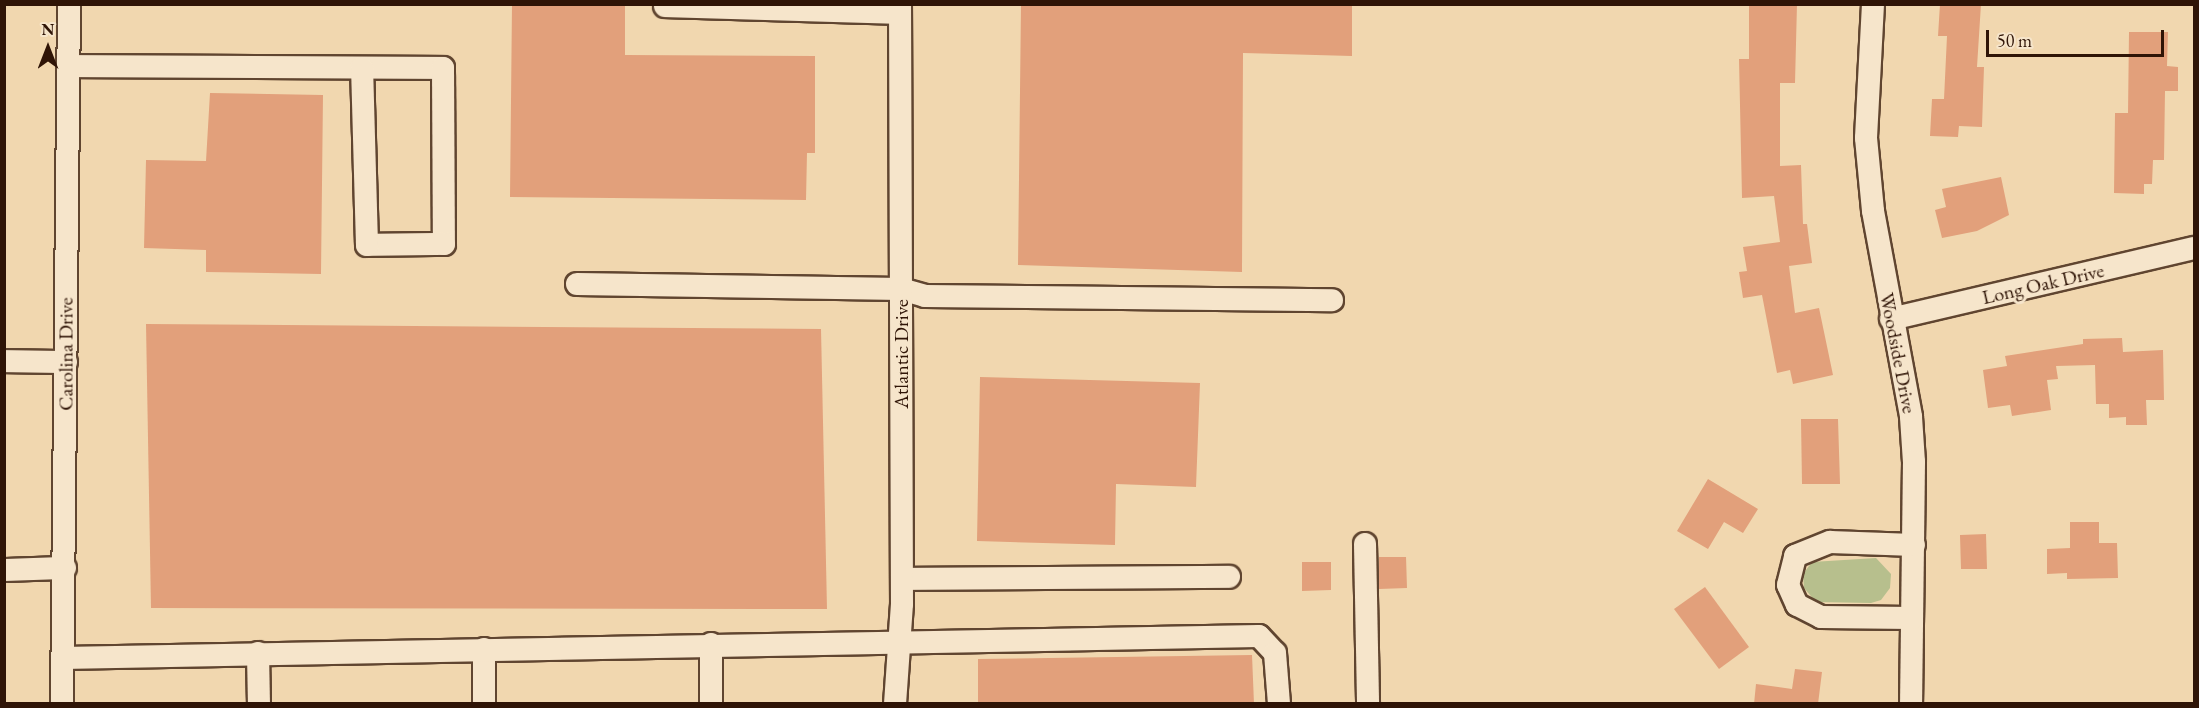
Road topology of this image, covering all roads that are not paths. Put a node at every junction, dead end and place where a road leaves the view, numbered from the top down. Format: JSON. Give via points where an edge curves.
{"nodes":[{"id":1,"x":69,"y":4,"type":"edge"},
{"id":2,"x":1873,"y":4,"type":"edge"},
{"id":3,"x":665,"y":6,"type":"dead end"},
{"id":4,"x":900,"y":9,"type":"edge"},
{"id":5,"x":68,"y":66,"type":"junction"},
{"id":6,"x":362,"y":68,"type":"junction"},
{"id":7,"x":2194,"y":248,"type":"edge"},
{"id":8,"x":577,"y":284,"type":"dead end"},
{"id":9,"x":901,"y":289,"type":"junction"},
{"id":10,"x":1332,"y":300,"type":"dead end"},
{"id":11,"x":1891,"y":319,"type":"junction"},
{"id":12,"x":4,"y":362,"type":"edge"},
{"id":13,"x":66,"y":362,"type":"junction"},
{"id":14,"x":1365,"y":544,"type":"dead end"},
{"id":15,"x":1914,"y":545,"type":"junction"},
{"id":16,"x":65,"y":568,"type":"junction"},
{"id":17,"x":4,"y":570,"type":"edge"},
{"id":18,"x":1229,"y":577,"type":"dead end"},
{"id":19,"x":902,"y":579,"type":"junction"},
{"id":20,"x":1912,"y":618,"type":"junction"},
{"id":21,"x":900,"y":640,"type":"junction"},
{"id":22,"x":711,"y":644,"type":"junction"},
{"id":23,"x":484,"y":649,"type":"junction"},
{"id":24,"x":258,"y":653,"type":"junction"},
{"id":25,"x":62,"y":658,"type":"junction"},
{"id":26,"x":62,"y":704,"type":"edge"},
{"id":27,"x":259,"y":704,"type":"edge"},
{"id":28,"x":484,"y":704,"type":"edge"},
{"id":29,"x":711,"y":704,"type":"edge"},
{"id":30,"x":896,"y":704,"type":"edge"},
{"id":31,"x":1279,"y":704,"type":"edge"},
{"id":32,"x":1368,"y":704,"type":"edge"},
{"id":33,"x":1911,"y":704,"type":"edge"}],
"edges":[{"from":1,"to":5,"type":"street","name":"Carolina Drive"},
{"from":2,"to":11,"type":"street","name":"Woodside Drive","via":[[1866,138],[1873,211]]},
{"from":3,"to":4,"type":"street"},
{"from":4,"to":9,"type":"street","name":"Atlantic Drive"},
{"from":5,"to":6,"type":"street"},
{"from":5,"to":13,"type":"street","name":"Carolina Drive"},
{"from":6,"to":6,"type":"street","via":[[442,68],[444,244],[367,245]]},
{"from":7,"to":11,"type":"street","name":"Long Oak Drive"},
{"from":8,"to":9,"type":"street"},
{"from":9,"to":10,"type":"street","via":[[925,296]]},
{"from":9,"to":19,"type":"street","name":"Atlantic Drive"},
{"from":11,"to":15,"type":"street","name":"Woodside Drive","via":[[1911,417]]},
{"from":12,"to":13,"type":"street"},
{"from":13,"to":16,"type":"street","name":"Carolina Drive"},
{"from":14,"to":32,"type":"street"},
{"from":15,"to":20,"type":"street","name":"Woodside Drive"},
{"from":15,"to":20,"type":"street","via":[[1830,542],[1795,556],[1788,585],[1797,605],[1821,617]]},
{"from":16,"to":17,"type":"street"},
{"from":16,"to":25,"type":"street","name":"Carolina Drive"},
{"from":18,"to":19,"type":"street"},
{"from":19,"to":21,"type":"street","name":"Atlantic Drive"},
{"from":20,"to":33,"type":"street","name":"Woodside Drive"},
{"from":21,"to":22,"type":"street"},
{"from":21,"to":30,"type":"street","name":"Atlantic Drive"},
{"from":21,"to":31,"type":"street","via":[[1259,636],[1275,653]]},
{"from":22,"to":23,"type":"street"},
{"from":22,"to":29,"type":"street"},
{"from":23,"to":24,"type":"street"},
{"from":23,"to":28,"type":"street"},
{"from":24,"to":25,"type":"street"},
{"from":24,"to":27,"type":"street"},
{"from":25,"to":26,"type":"street","name":"Carolina Drive"}]}
